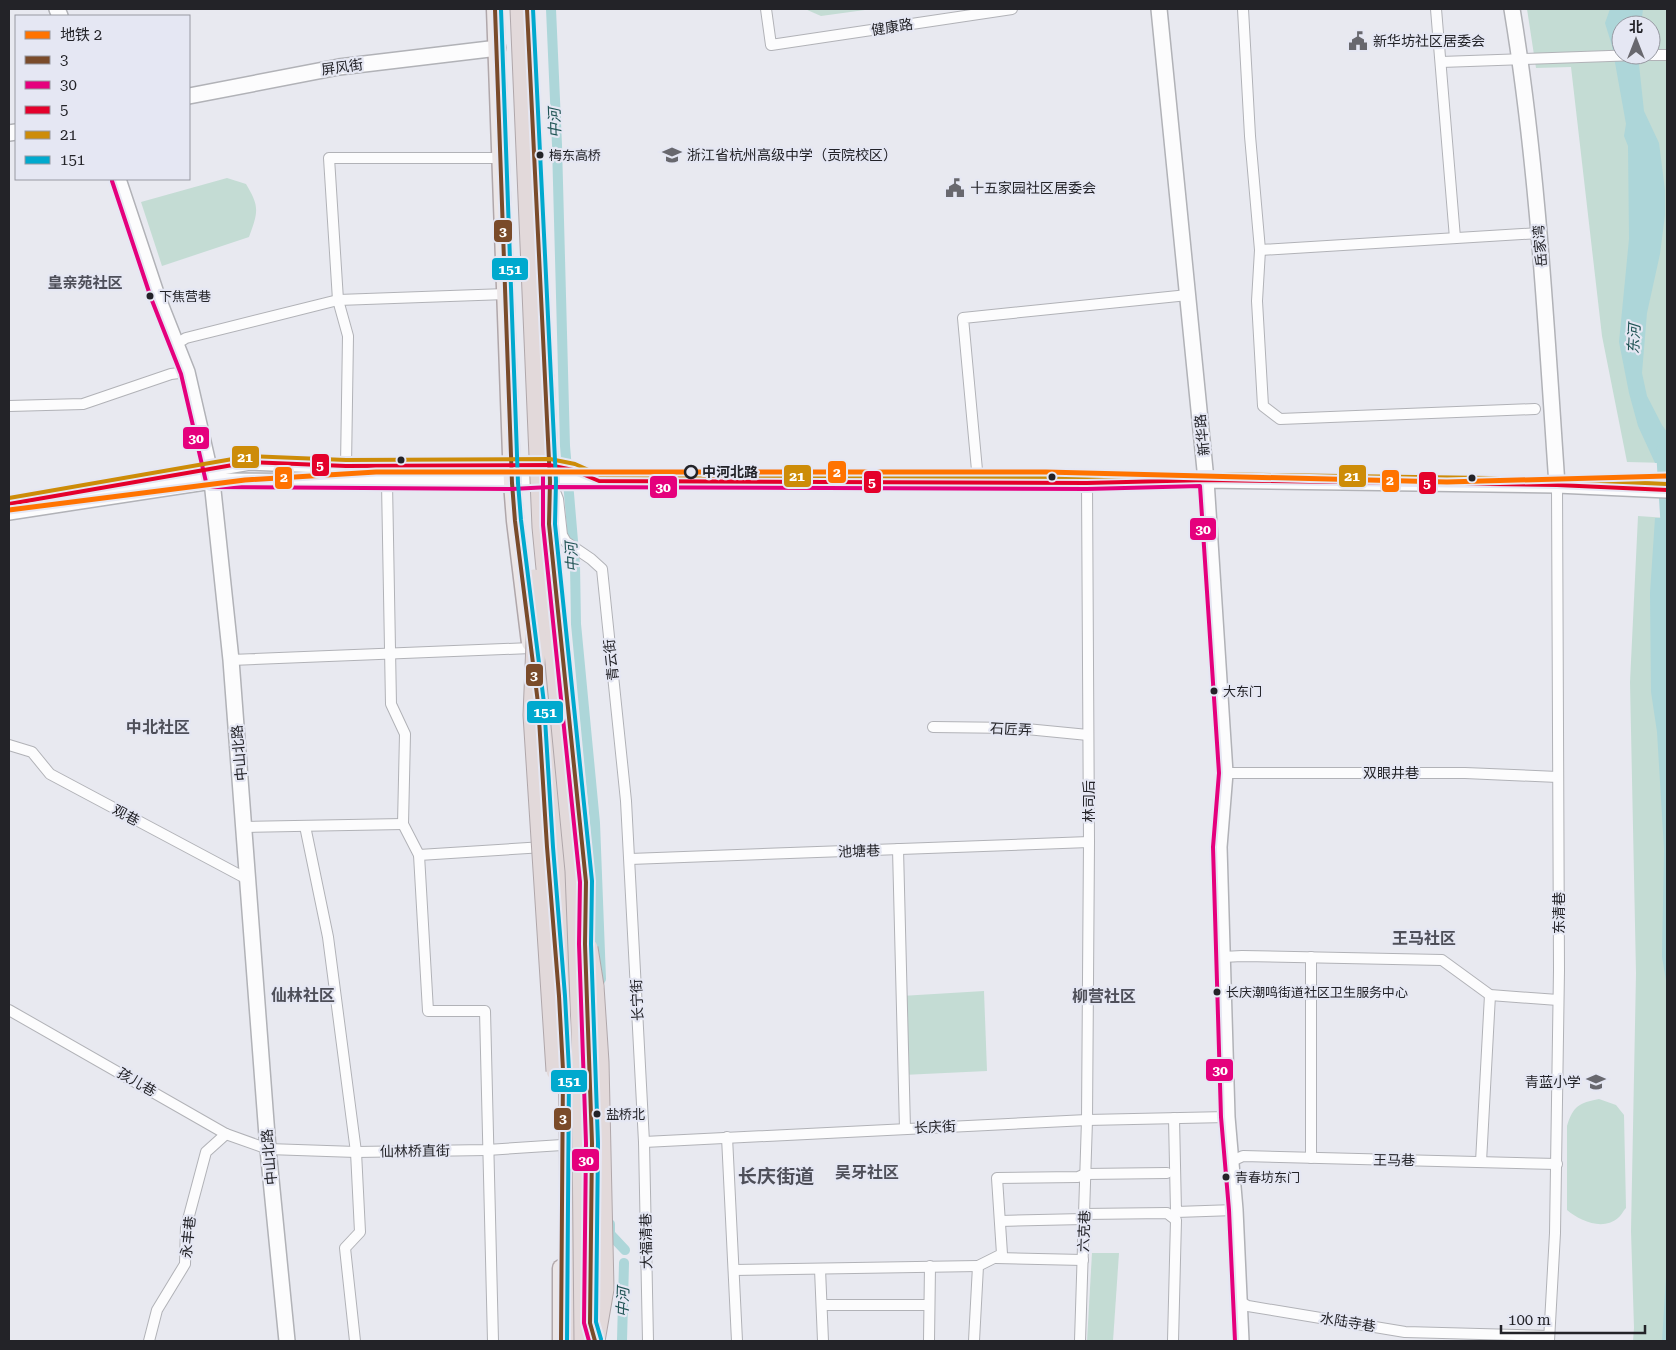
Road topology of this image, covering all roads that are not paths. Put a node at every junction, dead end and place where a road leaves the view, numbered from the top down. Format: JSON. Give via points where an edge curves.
{"nodes":[{"id":1,"x":496,"y":9,"type":"edge"},
{"id":2,"x":508,"y":9,"type":"edge"},
{"id":3,"x":520,"y":9,"type":"edge"},
{"id":4,"x":527,"y":9,"type":"edge"},
{"id":5,"x":766,"y":9,"type":"edge"},
{"id":6,"x":1012,"y":9,"type":"edge"},
{"id":7,"x":1159,"y":9,"type":"edge"},
{"id":8,"x":1243,"y":9,"type":"edge"},
{"id":9,"x":1436,"y":9,"type":"edge"},
{"id":10,"x":1512,"y":9,"type":"edge"},
{"id":11,"x":952,"y":13,"type":"edge"},
{"id":12,"x":498,"y":48,"type":"junction"},
{"id":13,"x":1611,"y":57,"type":"edge"},
{"id":14,"x":1520,"y":60,"type":"junction"},
{"id":15,"x":1441,"y":62,"type":"junction"},
{"id":16,"x":190,"y":96,"type":"edge"},
{"id":17,"x":501,"y":158,"type":"junction"},
{"id":18,"x":118,"y":180,"type":"edge"},
{"id":19,"x":1539,"y":233,"type":"junction"},
{"id":20,"x":1455,"y":238,"type":"junction"},
{"id":21,"x":1260,"y":250,"type":"junction"},
{"id":22,"x":506,"y":294,"type":"junction"},
{"id":23,"x":1188,"y":295,"type":"junction"},
{"id":24,"x":338,"y":300,"type":"junction"},
{"id":25,"x":176,"y":344,"type":"junction"},
{"id":26,"x":187,"y":372,"type":"junction"},
{"id":27,"x":9,"y":406,"type":"edge"},
{"id":28,"x":1535,"y":410,"type":"dead end"},
{"id":29,"x":512,"y":465,"type":"junction"},
{"id":30,"x":346,"y":466,"type":"junction"},
{"id":31,"x":561,"y":474,"type":"junction"},
{"id":32,"x":211,"y":475,"type":"junction"},
{"id":33,"x":1206,"y":480,"type":"junction"},
{"id":34,"x":978,"y":481,"type":"junction"},
{"id":35,"x":387,"y":483,"type":"junction"},
{"id":36,"x":512,"y":483,"type":"junction"},
{"id":37,"x":1087,"y":483,"type":"junction"},
{"id":38,"x":1557,"y":485,"type":"junction"},
{"id":39,"x":1661,"y":490,"type":"edge"},
{"id":40,"x":9,"y":504,"type":"edge"},
{"id":41,"x":9,"y":512,"type":"edge"},
{"id":42,"x":537,"y":619,"type":"junction"},
{"id":43,"x":531,"y":648,"type":"junction"},
{"id":44,"x":390,"y":654,"type":"junction"},
{"id":45,"x":231,"y":660,"type":"junction"},
{"id":46,"x":933,"y":727,"type":"dead end"},
{"id":47,"x":1088,"y":735,"type":"junction"},
{"id":48,"x":9,"y":745,"type":"edge"},
{"id":49,"x":1225,"y":773,"type":"junction"},
{"id":50,"x":1558,"y":777,"type":"junction"},
{"id":51,"x":403,"y":824,"type":"junction"},
{"id":52,"x":305,"y":826,"type":"junction"},
{"id":53,"x":245,"y":828,"type":"junction"},
{"id":54,"x":1089,"y":842,"type":"junction"},
{"id":55,"x":547,"y":847,"type":"junction"},
{"id":56,"x":898,"y":849,"type":"junction"},
{"id":57,"x":419,"y":855,"type":"junction"},
{"id":58,"x":630,"y":859,"type":"junction"},
{"id":59,"x":574,"y":871,"type":"junction"},
{"id":60,"x":249,"y":880,"type":"junction"},
{"id":61,"x":1223,"y":957,"type":"junction"},
{"id":62,"x":1311,"y":957,"type":"junction"},
{"id":63,"x":1490,"y":995,"type":"junction"},
{"id":64,"x":1558,"y":1000,"type":"junction"},
{"id":65,"x":9,"y":1010,"type":"edge"},
{"id":66,"x":1227,"y":1117,"type":"junction"},
{"id":67,"x":1174,"y":1118,"type":"junction"},
{"id":68,"x":1087,"y":1120,"type":"junction"},
{"id":69,"x":905,"y":1129,"type":"junction"},
{"id":70,"x":226,"y":1134,"type":"junction"},
{"id":71,"x":727,"y":1137,"type":"junction"},
{"id":72,"x":644,"y":1142,"type":"junction"},
{"id":73,"x":562,"y":1145,"type":"junction"},
{"id":74,"x":268,"y":1149,"type":"junction"},
{"id":75,"x":487,"y":1150,"type":"junction"},
{"id":76,"x":356,"y":1152,"type":"junction"},
{"id":77,"x":1311,"y":1158,"type":"junction"},
{"id":78,"x":1232,"y":1161,"type":"junction"},
{"id":79,"x":1482,"y":1162,"type":"junction"},
{"id":80,"x":1557,"y":1164,"type":"junction"},
{"id":81,"x":1167,"y":1173,"type":"dead end"},
{"id":82,"x":1086,"y":1174,"type":"junction"},
{"id":83,"x":1235,"y":1210,"type":"junction"},
{"id":84,"x":1084,"y":1217,"type":"junction"},
{"id":85,"x":1000,"y":1221,"type":"junction"},
{"id":86,"x":996,"y":1258,"type":"junction"},
{"id":87,"x":1083,"y":1260,"type":"junction"},
{"id":88,"x":930,"y":1266,"type":"junction"},
{"id":89,"x":978,"y":1266,"type":"junction"},
{"id":90,"x":820,"y":1269,"type":"junction"},
{"id":91,"x":734,"y":1270,"type":"junction"},
{"id":92,"x":1239,"y":1301,"type":"junction"},
{"id":93,"x":822,"y":1305,"type":"junction"},
{"id":94,"x":929,"y":1305,"type":"junction"},
{"id":95,"x":1549,"y":1339,"type":"edge"},
{"id":96,"x":149,"y":1341,"type":"edge"},
{"id":97,"x":287,"y":1341,"type":"edge"},
{"id":98,"x":355,"y":1341,"type":"edge"},
{"id":99,"x":493,"y":1341,"type":"edge"},
{"id":100,"x":561,"y":1341,"type":"edge"},
{"id":101,"x":571,"y":1341,"type":"edge"},
{"id":102,"x":584,"y":1341,"type":"edge"},
{"id":103,"x":595,"y":1341,"type":"edge"},
{"id":104,"x":648,"y":1341,"type":"edge"},
{"id":105,"x":737,"y":1341,"type":"edge"},
{"id":106,"x":823,"y":1341,"type":"edge"},
{"id":107,"x":929,"y":1341,"type":"edge"},
{"id":108,"x":974,"y":1341,"type":"edge"},
{"id":109,"x":1080,"y":1341,"type":"edge"},
{"id":110,"x":1173,"y":1341,"type":"edge"},
{"id":111,"x":1241,"y":1341,"type":"edge"}],
"edges":[{"from":1,"to":12,"type":"main road"},
{"from":2,"to":42,"type":"highway","bridge":true,"via":[[529,515]]},
{"from":3,"to":59,"type":"highway","bridge":true,"via":[[542,526]]},
{"from":4,"to":31,"type":"main road"},
{"from":5,"to":11,"type":"street","name":"健康路","via":[[772,45]]},
{"from":6,"to":11,"type":"street","name":"健康路"},
{"from":7,"to":23,"type":"main road","name":"新华路"},
{"from":8,"to":21,"type":"street"},
{"from":9,"to":15,"type":"street"},
{"from":10,"to":14,"type":"main road","name":"岳家湾"},
{"from":12,"to":16,"type":"main road","name":"屏风街","via":[[339,67]]},
{"from":12,"to":17,"type":"main road"},
{"from":13,"to":14,"type":"street"},
{"from":14,"to":15,"type":"street"},
{"from":14,"to":19,"type":"main road","name":"岳家湾"},
{"from":15,"to":20,"type":"street"},
{"from":17,"to":22,"type":"main road"},
{"from":17,"to":24,"type":"street","via":[[329,158]]},
{"from":18,"to":25,"type":"main road","name":"中山北路"},
{"from":19,"to":20,"type":"street"},
{"from":19,"to":38,"type":"main road","name":"岳家湾"},
{"from":20,"to":21,"type":"street"},
{"from":21,"to":28,"type":"street","via":[[1257,301],[1263,406],[1280,419]]},
{"from":22,"to":24,"type":"street"},
{"from":22,"to":29,"type":"main road"},
{"from":23,"to":33,"type":"main road","name":"新华路"},
{"from":23,"to":34,"type":"street","via":[[963,318]]},
{"from":24,"to":25,"type":"street","via":[[186,338]]},
{"from":24,"to":30,"type":"street","via":[[348,336]]},
{"from":25,"to":26,"type":"main road","name":"中山北路"},
{"from":26,"to":27,"type":"street","via":[[171,374],[83,404]]},
{"from":26,"to":32,"type":"main road","name":"中山北路"},
{"from":29,"to":30,"type":"main road"},
{"from":29,"to":31,"type":"main road"},
{"from":29,"to":36,"type":"main road"},
{"from":30,"to":32,"type":"main road","via":[[250,462]]},
{"from":31,"to":34,"type":"main road","via":[[599,481]]},
{"from":31,"to":36,"type":"main road"},
{"from":31,"to":58,"type":"street","name":"青云街","via":[[558,499],[562,536],[602,569]]},
{"from":31,"to":103,"type":"main road","via":[[549,524],[586,882],[592,1143],[590,1322]]},
{"from":32,"to":35,"type":"main road"},
{"from":32,"to":40,"type":"main road"},
{"from":32,"to":41,"type":"main road"},
{"from":32,"to":45,"type":"main road","name":"中山北路"},
{"from":33,"to":37,"type":"main road"},
{"from":33,"to":38,"type":"main road"},
{"from":33,"to":49,"type":"main road","name":"新华路"},
{"from":34,"to":37,"type":"main road"},
{"from":35,"to":36,"type":"main road"},
{"from":35,"to":44,"type":"street"},
{"from":36,"to":43,"type":"main road"},
{"from":37,"to":47,"type":"street","name":"林司后"},
{"from":38,"to":39,"type":"main road"},
{"from":38,"to":50,"type":"street","name":"东清巷"},
{"from":42,"to":73,"type":"highway","bridge":true,"via":[[533,715],[556,1108]]},
{"from":42,"to":101,"type":"highway","bridge":true,"via":[[568,1030]]},
{"from":43,"to":44,"type":"street"},
{"from":43,"to":55,"type":"main road","via":[[538,703]]},
{"from":44,"to":45,"type":"street"},
{"from":44,"to":51,"type":"street","via":[[391,704],[405,734]]},
{"from":45,"to":53,"type":"main road","name":"中山北路"},
{"from":46,"to":47,"type":"street","name":"石匠弄","via":[[1016,728]]},
{"from":47,"to":54,"type":"street","name":"林司后"},
{"from":48,"to":60,"type":"street","name":"观巷","via":[[32,752],[50,774]]},
{"from":49,"to":50,"type":"street","name":"双眼井巷"},
{"from":49,"to":61,"type":"main road","name":"新华路","via":[[1219,847]]},
{"from":50,"to":64,"type":"street","name":"东清巷"},
{"from":51,"to":52,"type":"street"},
{"from":51,"to":57,"type":"street"},
{"from":52,"to":53,"type":"street"},
{"from":52,"to":76,"type":"street","via":[[328,937]]},
{"from":53,"to":60,"type":"main road","name":"中山北路"},
{"from":54,"to":56,"type":"street","name":"池塘巷"},
{"from":54,"to":68,"type":"street","name":"林司后"},
{"from":55,"to":57,"type":"street"},
{"from":55,"to":73,"type":"main road","via":[[563,1070]]},
{"from":56,"to":58,"type":"street","name":"池塘巷"},
{"from":56,"to":69,"type":"street"},
{"from":57,"to":75,"type":"street","via":[[428,1011],[485,1012]]},
{"from":58,"to":72,"type":"street","name":"长宁街"},
{"from":59,"to":102,"type":"highway","bridge":true,"via":[[581,1029]]},
{"from":59,"to":103,"type":"highway","bridge":true,"via":[[594,986],[599,1062],[604,1289]]},
{"from":60,"to":74,"type":"main road","name":"中山北路"},
{"from":61,"to":62,"type":"street"},
{"from":61,"to":66,"type":"main road","name":"新华路"},
{"from":62,"to":63,"type":"street","via":[[1442,960]]},
{"from":62,"to":77,"type":"street"},
{"from":63,"to":64,"type":"street"},
{"from":63,"to":79,"type":"street"},
{"from":64,"to":80,"type":"street","name":"东清巷"},
{"from":65,"to":70,"type":"street","name":"孩儿巷"},
{"from":66,"to":67,"type":"street","name":"长庆街"},
{"from":66,"to":78,"type":"main road","name":"新华路"},
{"from":67,"to":68,"type":"street","name":"长庆街"},
{"from":67,"to":83,"type":"street","via":[[1176,1212]]},
{"from":68,"to":69,"type":"street","name":"长庆街"},
{"from":68,"to":82,"type":"street","name":"六克巷"},
{"from":69,"to":71,"type":"street","name":"长庆街"},
{"from":70,"to":74,"type":"street","name":"孩儿巷"},
{"from":70,"to":96,"type":"street","name":"永丰巷","via":[[206,1152],[186,1227],[186,1264],[157,1310]]},
{"from":71,"to":72,"type":"street","name":"长庆街"},
{"from":71,"to":91,"type":"street"},
{"from":72,"to":104,"type":"street","name":"大福清巷"},
{"from":73,"to":75,"type":"street","name":"仙林桥直街"},
{"from":73,"to":100,"type":"main road"},
{"from":74,"to":76,"type":"street","name":"仙林桥直街"},
{"from":74,"to":97,"type":"main road","name":"中山北路"},
{"from":75,"to":76,"type":"street","name":"仙林桥直街"},
{"from":75,"to":99,"type":"street"},
{"from":76,"to":98,"type":"street","via":[[360,1232],[345,1248]]},
{"from":77,"to":78,"type":"street","name":"王马巷","via":[[1243,1156]]},
{"from":77,"to":79,"type":"street","name":"王马巷"},
{"from":78,"to":83,"type":"main road","name":"新华路"},
{"from":79,"to":80,"type":"street","name":"王马巷"},
{"from":80,"to":95,"type":"street","name":"东清巷"},
{"from":81,"to":82,"type":"street"},
{"from":82,"to":84,"type":"street","name":"六克巷"},
{"from":82,"to":85,"type":"street","via":[[1078,1177],[997,1178]]},
{"from":83,"to":92,"type":"main road","name":"新华路"},
{"from":84,"to":85,"type":"street"},
{"from":84,"to":87,"type":"street","name":"六克巷"},
{"from":84,"to":110,"type":"street","via":[[1167,1213],[1176,1220]]},
{"from":85,"to":86,"type":"street","via":[[1002,1254]]},
{"from":86,"to":87,"type":"street"},
{"from":86,"to":89,"type":"street"},
{"from":87,"to":109,"type":"street","name":"六克巷"},
{"from":88,"to":89,"type":"street"},
{"from":88,"to":90,"type":"street"},
{"from":88,"to":94,"type":"street"},
{"from":89,"to":108,"type":"street"},
{"from":90,"to":91,"type":"street"},
{"from":90,"to":93,"type":"street"},
{"from":91,"to":105,"type":"street"},
{"from":92,"to":95,"type":"street","name":"水陆寺巷","via":[[1248,1306],[1405,1332]]},
{"from":92,"to":111,"type":"main road","name":"新华路"},
{"from":93,"to":94,"type":"street"},
{"from":93,"to":106,"type":"street"},
{"from":94,"to":107,"type":"street"}]}
